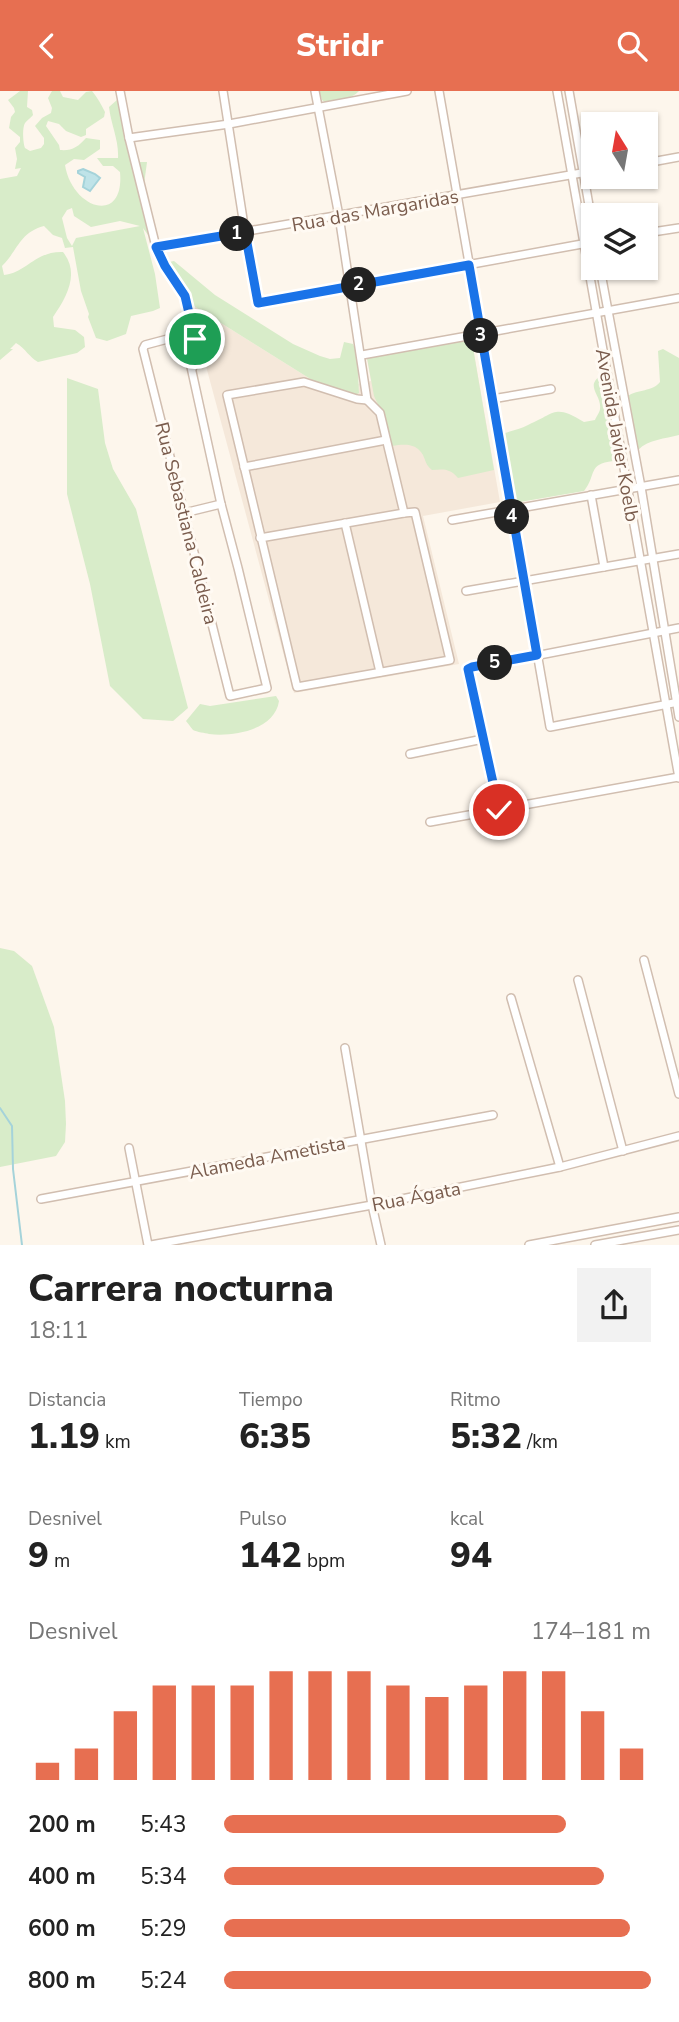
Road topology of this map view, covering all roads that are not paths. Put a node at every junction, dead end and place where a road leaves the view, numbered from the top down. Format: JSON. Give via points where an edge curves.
{"nodes":[{"id":1,"x":120,"y":91,"type":"edge"},
{"id":2,"x":223,"y":91,"type":"edge"},
{"id":3,"x":315,"y":91,"type":"edge"},
{"id":4,"x":407,"y":91,"type":"edge"},
{"id":5,"x":439,"y":91,"type":"edge"},
{"id":6,"x":557,"y":91,"type":"edge"},
{"id":7,"x":569,"y":91,"type":"edge"},
{"id":8,"x":318,"y":108,"type":"junction"},
{"id":9,"x":229,"y":124,"type":"junction"},
{"id":10,"x":129,"y":138,"type":"junction"},
{"id":11,"x":679,"y":157,"type":"edge"},
{"id":12,"x":658,"y":161,"type":"edge"},
{"id":13,"x":581,"y":167,"type":"edge"},
{"id":14,"x":581,"y":173,"type":"edge"},
{"id":15,"x":572,"y":175,"type":"junction"},
{"id":16,"x":457,"y":195,"type":"junction"},
{"id":17,"x":339,"y":216,"type":"junction"},
{"id":18,"x":581,"y":226,"type":"edge"},
{"id":19,"x":679,"y":228,"type":"edge"},
{"id":20,"x":658,"y":231,"type":"edge"},
{"id":21,"x":245,"y":232,"type":"junction"},
{"id":22,"x":581,"y":244,"type":"edge"},
{"id":23,"x":156,"y":247,"type":"junction"},
{"id":24,"x":469,"y":265,"type":"junction"},
{"id":25,"x":591,"y":280,"type":"edge"},
{"id":26,"x":602,"y":280,"type":"edge"},
{"id":27,"x":351,"y":286,"type":"junction"},
{"id":28,"x":679,"y":298,"type":"edge"},
{"id":29,"x":608,"y":312,"type":"junction"},
{"id":30,"x":597,"y":314,"type":"junction"},
{"id":31,"x":194,"y":332,"type":"junction"},
{"id":32,"x":481,"y":334,"type":"junction"},
{"id":33,"x":184,"y":335,"type":"junction"},
{"id":34,"x":362,"y":355,"type":"junction"},
{"id":35,"x":192,"y":374,"type":"junction"},
{"id":36,"x":551,"y":389,"type":"dead end"},
{"id":37,"x":492,"y":399,"type":"junction"},
{"id":38,"x":367,"y":400,"type":"junction"},
{"id":39,"x":386,"y":440,"type":"junction"},
{"id":40,"x":244,"y":467,"type":"junction"},
{"id":41,"x":679,"y":480,"type":"edge"},
{"id":42,"x":641,"y":487,"type":"junction"},
{"id":43,"x":628,"y":489,"type":"junction"},
{"id":44,"x":591,"y":495,"type":"junction"},
{"id":45,"x":221,"y":504,"type":"junction"},
{"id":46,"x":511,"y":509,"type":"junction"},
{"id":47,"x":184,"y":513,"type":"junction"},
{"id":48,"x":404,"y":513,"type":"junction"},
{"id":49,"x":452,"y":520,"type":"dead end"},
{"id":50,"x":345,"y":523,"type":"junction"},
{"id":51,"x":260,"y":538,"type":"junction"},
{"id":52,"x":679,"y":554,"type":"edge"},
{"id":53,"x":652,"y":558,"type":"junction"},
{"id":54,"x":641,"y":561,"type":"junction"},
{"id":55,"x":604,"y":567,"type":"junction"},
{"id":56,"x":523,"y":581,"type":"junction"},
{"id":57,"x":466,"y":591,"type":"dead end"},
{"id":58,"x":679,"y":628,"type":"edge"},
{"id":59,"x":664,"y":630,"type":"junction"},
{"id":60,"x":654,"y":631,"type":"junction"},
{"id":61,"x":537,"y":655,"type":"junction"},
{"id":62,"x":380,"y":672,"type":"junction"},
{"id":63,"x":678,"y":702,"type":"edge"},
{"id":64,"x":666,"y":704,"type":"junction"},
{"id":65,"x":679,"y":717,"type":"edge"},
{"id":66,"x":482,"y":739,"type":"junction"},
{"id":67,"x":410,"y":754,"type":"dead end"},
{"id":68,"x":679,"y":777,"type":"edge"},
{"id":69,"x":499,"y":810,"type":"junction"},
{"id":70,"x":430,"y":822,"type":"dead end"},
{"id":71,"x":644,"y":960,"type":"dead end"},
{"id":72,"x":578,"y":980,"type":"dead end"},
{"id":73,"x":511,"y":998,"type":"dead end"},
{"id":74,"x":345,"y":1048,"type":"dead end"},
{"id":75,"x":679,"y":1094,"type":"edge"},
{"id":76,"x":493,"y":1115,"type":"dead end"},
{"id":77,"x":679,"y":1136,"type":"edge"},
{"id":78,"x":361,"y":1139,"type":"junction"},
{"id":79,"x":129,"y":1148,"type":"dead end"},
{"id":80,"x":623,"y":1151,"type":"junction"},
{"id":81,"x":560,"y":1167,"type":"junction"},
{"id":82,"x":137,"y":1182,"type":"junction"},
{"id":83,"x":41,"y":1199,"type":"dead end"},
{"id":84,"x":372,"y":1205,"type":"junction"},
{"id":85,"x":679,"y":1217,"type":"edge"},
{"id":86,"x":679,"y":1230,"type":"edge"},
{"id":87,"x":150,"y":1245,"type":"edge"},
{"id":88,"x":380,"y":1245,"type":"edge"},
{"id":89,"x":530,"y":1245,"type":"edge"},
{"id":90,"x":595,"y":1245,"type":"edge"}],
"edges":[{"from":1,"to":10,"type":"street"},
{"from":2,"to":9,"type":"street"},
{"from":3,"to":8,"type":"street"},
{"from":4,"to":8,"type":"street"},
{"from":5,"to":16,"type":"street"},
{"from":6,"to":15,"type":"street","name":"Avenida Javier Koelb"},
{"from":7,"to":13,"type":"street"},
{"from":8,"to":9,"type":"street"},
{"from":8,"to":17,"type":"street"},
{"from":9,"to":10,"type":"street"},
{"from":9,"to":21,"type":"street"},
{"from":10,"to":23,"type":"street"},
{"from":11,"to":12,"type":"street"},
{"from":14,"to":15,"type":"street","name":"Rua das Margaridas"},
{"from":15,"to":16,"type":"street","name":"Rua das Margaridas"},
{"from":15,"to":18,"type":"street","name":"Avenida Javier Koelb"},
{"from":16,"to":17,"type":"street","name":"Rua das Margaridas"},
{"from":16,"to":24,"type":"street"},
{"from":17,"to":21,"type":"street","name":"Rua das Margaridas"},
{"from":17,"to":27,"type":"street"},
{"from":19,"to":20,"type":"street"},
{"from":21,"to":23,"type":"street","name":"Rua das Margaridas"},
{"from":21,"to":27,"type":"street","via":[[258,303]]},
{"from":22,"to":24,"type":"street"},
{"from":23,"to":31,"type":"street","via":[[185,296]]},
{"from":24,"to":27,"type":"street"},
{"from":24,"to":32,"type":"street"},
{"from":25,"to":30,"type":"street","name":"Avenida Javier Koelb"},
{"from":26,"to":29,"type":"street","name":"Avenida Javier Koelb"},
{"from":27,"to":34,"type":"street"},
{"from":28,"to":29,"type":"street"},
{"from":29,"to":30,"type":"street"},
{"from":29,"to":42,"type":"street","name":"Avenida Javier Koelb"},
{"from":30,"to":32,"type":"street"},
{"from":30,"to":43,"type":"street","name":"Avenida Javier Koelb"},
{"from":31,"to":33,"type":"street"},
{"from":31,"to":35,"type":"street"},
{"from":32,"to":34,"type":"street"},
{"from":32,"to":37,"type":"street"},
{"from":33,"to":35,"type":"street"},
{"from":33,"to":47,"type":"street","name":"Rua Sebastiana Caldeira","via":[[143,349]]},
{"from":34,"to":38,"type":"street"},
{"from":35,"to":45,"type":"street"},
{"from":36,"to":37,"type":"street"},
{"from":37,"to":46,"type":"street"},
{"from":38,"to":39,"type":"street","via":[[380,413]]},
{"from":38,"to":40,"type":"street","via":[[304,382],[227,395]]},
{"from":39,"to":40,"type":"street"},
{"from":39,"to":48,"type":"street"},
{"from":40,"to":51,"type":"street"},
{"from":41,"to":42,"type":"street"},
{"from":42,"to":43,"type":"street"},
{"from":42,"to":53,"type":"street","name":"Avenida Javier Koelb"},
{"from":43,"to":44,"type":"street"},
{"from":43,"to":54,"type":"street","name":"Avenida Javier Koelb"},
{"from":44,"to":46,"type":"street"},
{"from":44,"to":55,"type":"street"},
{"from":45,"to":47,"type":"street"},
{"from":45,"to":47,"type":"street","name":"Rua Sebastiana Caldeira","via":[[267,688],[230,696]]},
{"from":46,"to":49,"type":"street"},
{"from":46,"to":56,"type":"street"},
{"from":48,"to":50,"type":"street"},
{"from":48,"to":62,"type":"street","via":[[416,514],[450,660]]},
{"from":50,"to":51,"type":"street"},
{"from":50,"to":62,"type":"street"},
{"from":51,"to":62,"type":"street","via":[[297,687]]},
{"from":52,"to":53,"type":"street"},
{"from":53,"to":54,"type":"street"},
{"from":53,"to":59,"type":"street","name":"Avenida Javier Koelb"},
{"from":54,"to":55,"type":"street"},
{"from":54,"to":60,"type":"street","name":"Avenida Javier Koelb"},
{"from":55,"to":56,"type":"street"},
{"from":56,"to":57,"type":"street"},
{"from":56,"to":61,"type":"street"},
{"from":58,"to":59,"type":"street"},
{"from":59,"to":60,"type":"street"},
{"from":59,"to":63,"type":"street","name":"Avenida Javier Koelb"},
{"from":60,"to":61,"type":"street"},
{"from":60,"to":64,"type":"street","name":"Avenida Javier Koelb"},
{"from":61,"to":64,"type":"street","via":[[550,727]]},
{"from":61,"to":66,"type":"street","via":[[468,669]]},
{"from":63,"to":64,"type":"street"},
{"from":63,"to":65,"type":"street","name":"Avenida Javier Koelb"},
{"from":64,"to":68,"type":"street","name":"Avenida Javier Koelb"},
{"from":66,"to":67,"type":"street"},
{"from":66,"to":69,"type":"street"},
{"from":68,"to":69,"type":"street"},
{"from":69,"to":70,"type":"street"},
{"from":71,"to":75,"type":"street"},
{"from":72,"to":80,"type":"street"},
{"from":73,"to":81,"type":"street"},
{"from":74,"to":78,"type":"street"},
{"from":76,"to":78,"type":"street","name":"Alameda Ametista"},
{"from":77,"to":80,"type":"street","name":"Rua Ágata"},
{"from":78,"to":82,"type":"street","name":"Alameda Ametista"},
{"from":78,"to":84,"type":"street"},
{"from":79,"to":82,"type":"street"},
{"from":80,"to":81,"type":"street","name":"Rua Ágata"},
{"from":81,"to":84,"type":"street","name":"Rua Ágata"},
{"from":82,"to":83,"type":"street","name":"Alameda Ametista"},
{"from":82,"to":87,"type":"street"},
{"from":84,"to":87,"type":"street","name":"Rua Ágata"},
{"from":84,"to":88,"type":"street"},
{"from":85,"to":89,"type":"street"},
{"from":86,"to":90,"type":"street"}]}
